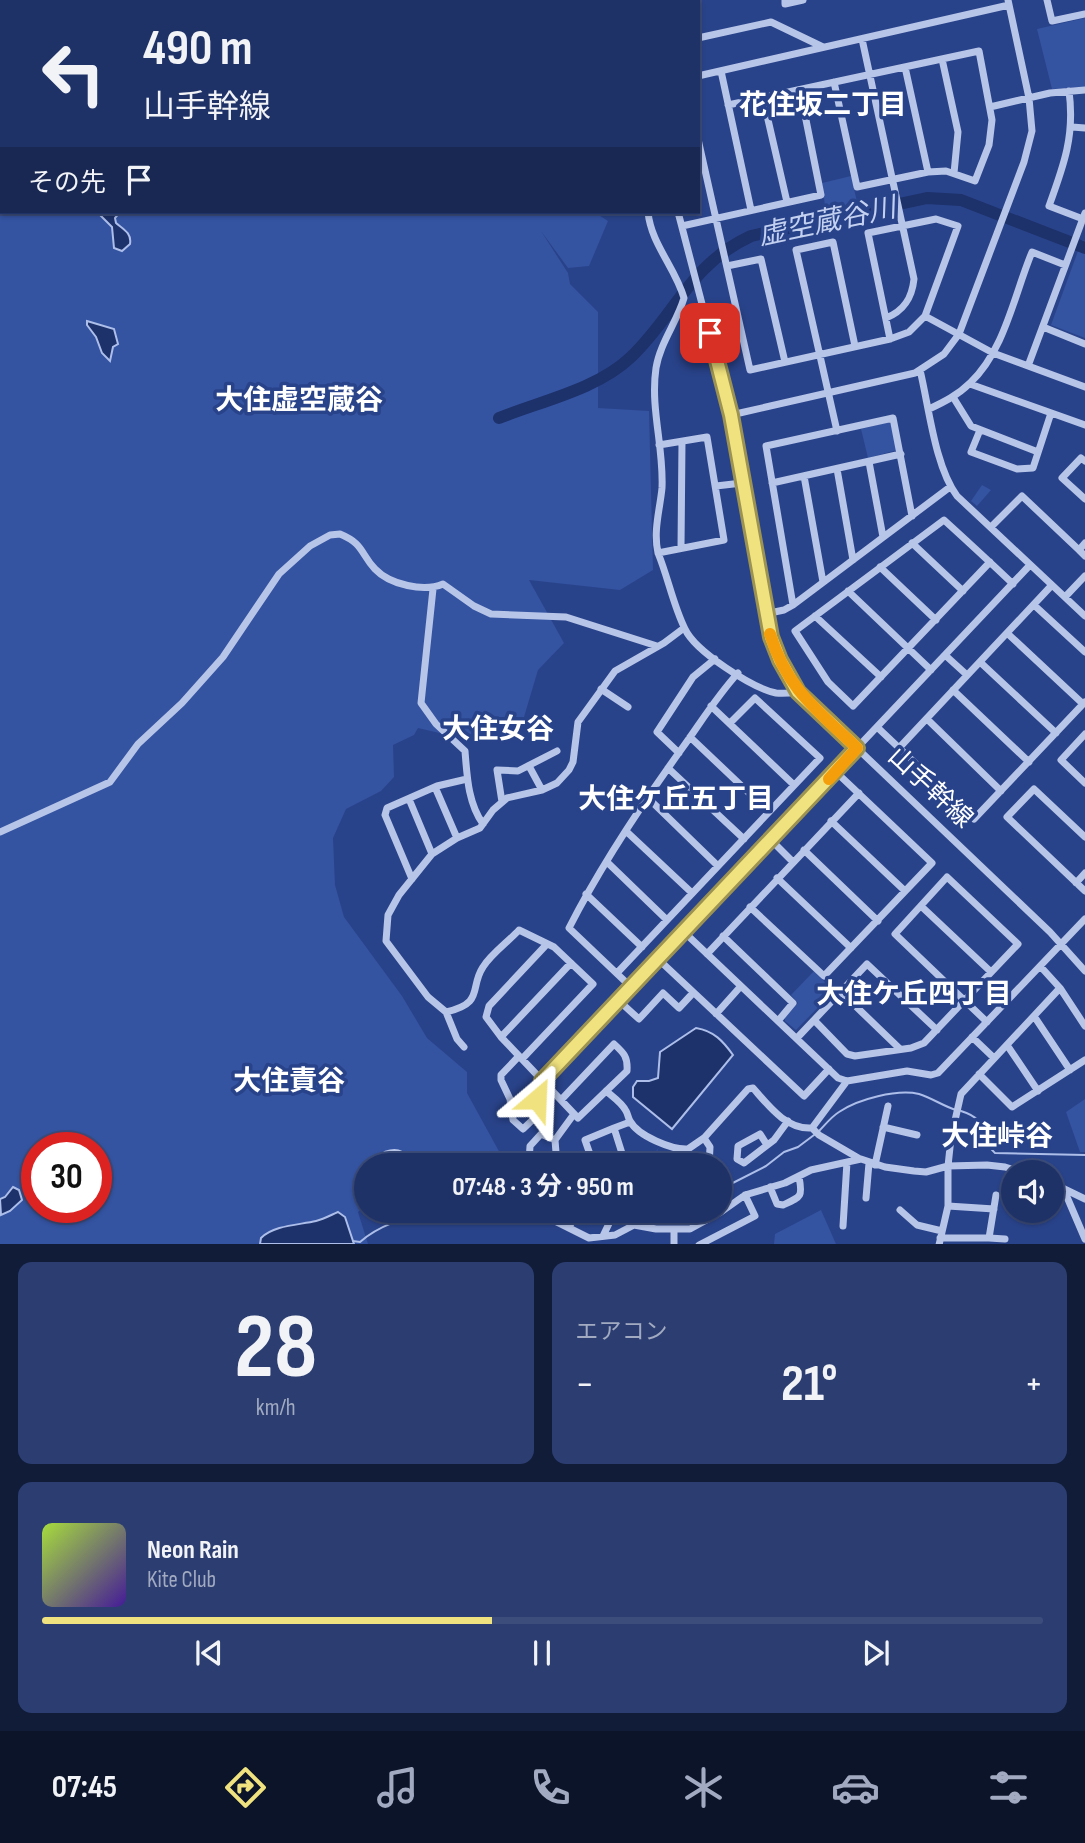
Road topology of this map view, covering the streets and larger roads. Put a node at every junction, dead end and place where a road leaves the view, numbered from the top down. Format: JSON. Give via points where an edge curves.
{"nodes":[{"id":1,"x":785,"y":0,"type":"edge"},
{"id":2,"x":803,"y":0,"type":"edge"},
{"id":3,"x":1047,"y":0,"type":"edge"},
{"id":4,"x":1008,"y":3,"type":"edge"},
{"id":5,"x":1085,"y":14,"type":"edge"},
{"id":6,"x":700,"y":38,"type":"edge"},
{"id":7,"x":862,"y":39,"type":"junction"},
{"id":8,"x":823,"y":48,"type":"junction"},
{"id":9,"x":942,"y":59,"type":"junction"},
{"id":10,"x":905,"y":67,"type":"junction"},
{"id":11,"x":721,"y":71,"type":"junction"},
{"id":12,"x":869,"y":75,"type":"junction"},
{"id":13,"x":700,"y":76,"type":"edge"},
{"id":14,"x":834,"y":82,"type":"junction"},
{"id":15,"x":800,"y":90,"type":"junction"},
{"id":16,"x":1085,"y":90,"type":"edge"},
{"id":17,"x":1069,"y":91,"type":"junction"},
{"id":18,"x":763,"y":98,"type":"junction"},
{"id":19,"x":1029,"y":98,"type":"junction"},
{"id":20,"x":728,"y":105,"type":"junction"},
{"id":21,"x":990,"y":107,"type":"junction"},
{"id":22,"x":1072,"y":127,"type":"junction"},
{"id":23,"x":1085,"y":128,"type":"edge"},
{"id":24,"x":700,"y":148,"type":"edge"},
{"id":25,"x":928,"y":172,"type":"junction"},
{"id":26,"x":954,"y":173,"type":"junction"},
{"id":27,"x":893,"y":183,"type":"junction"},
{"id":28,"x":787,"y":202,"type":"junction"},
{"id":29,"x":751,"y":210,"type":"junction"},
{"id":30,"x":648,"y":214,"type":"edge"},
{"id":31,"x":679,"y":214,"type":"edge"},
{"id":32,"x":1084,"y":216,"type":"edge"},
{"id":33,"x":716,"y":218,"type":"junction"},
{"id":34,"x":903,"y":223,"type":"junction"},
{"id":35,"x":682,"y":226,"type":"junction"},
{"id":36,"x":1065,"y":265,"type":"junction"},
{"id":37,"x":727,"y":266,"type":"junction"},
{"id":38,"x":925,"y":316,"type":"junction"},
{"id":39,"x":886,"y":318,"type":"junction"},
{"id":40,"x":1043,"y":327,"type":"junction"},
{"id":41,"x":959,"y":334,"type":"junction"},
{"id":42,"x":890,"y":339,"type":"junction"},
{"id":43,"x":1085,"y":344,"type":"edge"},
{"id":44,"x":855,"y":346,"type":"junction"},
{"id":45,"x":993,"y":353,"type":"junction"},
{"id":46,"x":820,"y":354,"type":"junction"},
{"id":47,"x":785,"y":362,"type":"junction"},
{"id":48,"x":1028,"y":366,"type":"junction"},
{"id":49,"x":920,"y":370,"type":"junction"},
{"id":50,"x":970,"y":384,"type":"junction"},
{"id":51,"x":1085,"y":387,"type":"edge"},
{"id":52,"x":829,"y":394,"type":"junction"},
{"id":53,"x":953,"y":397,"type":"junction"},
{"id":54,"x":929,"y":409,"type":"junction"},
{"id":55,"x":1051,"y":413,"type":"junction"},
{"id":56,"x":731,"y":415,"type":"junction"},
{"id":57,"x":1084,"y":423,"type":"edge"},
{"id":58,"x":980,"y":430,"type":"junction"},
{"id":59,"x":837,"y":431,"type":"junction"},
{"id":60,"x":682,"y":442,"type":"junction"},
{"id":61,"x":659,"y":445,"type":"junction"},
{"id":62,"x":1038,"y":452,"type":"junction"},
{"id":63,"x":901,"y":454,"type":"junction"},
{"id":64,"x":1085,"y":461,"type":"edge"},
{"id":65,"x":869,"y":462,"type":"junction"},
{"id":66,"x":836,"y":469,"type":"junction"},
{"id":67,"x":804,"y":476,"type":"junction"},
{"id":68,"x":743,"y":483,"type":"junction"},
{"id":69,"x":772,"y":483,"type":"junction"},
{"id":70,"x":716,"y":486,"type":"junction"},
{"id":71,"x":950,"y":487,"type":"junction"},
{"id":72,"x":1085,"y":499,"type":"edge"},
{"id":73,"x":912,"y":516,"type":"junction"},
{"id":74,"x":991,"y":527,"type":"junction"},
{"id":75,"x":883,"y":537,"type":"junction"},
{"id":76,"x":912,"y":543,"type":"junction"},
{"id":77,"x":1085,"y":543,"type":"edge"},
{"id":78,"x":681,"y":548,"type":"junction"},
{"id":79,"x":658,"y":552,"type":"junction"},
{"id":80,"x":1082,"y":553,"type":"edge"},
{"id":81,"x":853,"y":560,"type":"junction"},
{"id":82,"x":990,"y":562,"type":"junction"},
{"id":83,"x":1030,"y":565,"type":"junction"},
{"id":84,"x":880,"y":567,"type":"junction"},
{"id":85,"x":1085,"y":576,"type":"edge"},
{"id":86,"x":823,"y":582,"type":"junction"},
{"id":87,"x":1013,"y":583,"type":"junction"},
{"id":88,"x":1052,"y":585,"type":"junction"},
{"id":89,"x":433,"y":589,"type":"junction"},
{"id":90,"x":848,"y":591,"type":"junction"},
{"id":91,"x":963,"y":591,"type":"junction"},
{"id":92,"x":1065,"y":597,"type":"junction"},
{"id":93,"x":793,"y":605,"type":"junction"},
{"id":94,"x":1034,"y":605,"type":"junction"},
{"id":95,"x":765,"y":614,"type":"junction"},
{"id":96,"x":815,"y":616,"type":"junction"},
{"id":97,"x":1085,"y":616,"type":"edge"},
{"id":98,"x":936,"y":620,"type":"junction"},
{"id":99,"x":684,"y":628,"type":"junction"},
{"id":100,"x":1007,"y":633,"type":"junction"},
{"id":101,"x":657,"y":646,"type":"junction"},
{"id":102,"x":908,"y":648,"type":"junction"},
{"id":103,"x":1085,"y":652,"type":"edge"},
{"id":104,"x":945,"y":655,"type":"junction"},
{"id":105,"x":715,"y":659,"type":"junction"},
{"id":106,"x":980,"y":662,"type":"junction"},
{"id":107,"x":931,"y":670,"type":"junction"},
{"id":108,"x":737,"y":673,"type":"junction"},
{"id":109,"x":967,"y":675,"type":"junction"},
{"id":110,"x":881,"y":677,"type":"junction"},
{"id":111,"x":601,"y":689,"type":"junction"},
{"id":112,"x":953,"y":690,"type":"junction"},
{"id":113,"x":798,"y":692,"type":"junction"},
{"id":114,"x":1084,"y":703,"type":"edge"},
{"id":115,"x":711,"y":706,"type":"junction"},
{"id":116,"x":628,"y":707,"type":"dead end"},
{"id":117,"x":926,"y":719,"type":"junction"},
{"id":118,"x":730,"y":723,"type":"junction"},
{"id":119,"x":877,"y":727,"type":"junction"},
{"id":120,"x":1056,"y":733,"type":"junction"},
{"id":121,"x":1085,"y":734,"type":"edge"},
{"id":122,"x":690,"y":737,"type":"junction"},
{"id":123,"x":857,"y":748,"type":"junction"},
{"id":124,"x":899,"y":748,"type":"junction"},
{"id":125,"x":557,"y":751,"type":"dead end"},
{"id":126,"x":679,"y":752,"type":"junction"},
{"id":127,"x":1029,"y":762,"type":"junction"},
{"id":128,"x":529,"y":766,"type":"junction"},
{"id":129,"x":668,"y":768,"type":"junction"},
{"id":130,"x":836,"y":772,"type":"junction"},
{"id":131,"x":467,"y":779,"type":"junction"},
{"id":132,"x":1085,"y":783,"type":"edge"},
{"id":133,"x":794,"y":785,"type":"junction"},
{"id":134,"x":435,"y":787,"type":"junction"},
{"id":135,"x":542,"y":790,"type":"junction"},
{"id":136,"x":1001,"y":790,"type":"junction"},
{"id":137,"x":859,"y":793,"type":"junction"},
{"id":138,"x":648,"y":798,"type":"junction"},
{"id":139,"x":409,"y":799,"type":"junction"},
{"id":140,"x":502,"y":802,"type":"junction"},
{"id":141,"x":769,"y":812,"type":"junction"},
{"id":142,"x":831,"y":821,"type":"junction"},
{"id":143,"x":483,"y":824,"type":"junction"},
{"id":144,"x":0,"y":832,"type":"edge"},
{"id":145,"x":627,"y":832,"type":"junction"},
{"id":146,"x":1085,"y":837,"type":"edge"},
{"id":147,"x":457,"y":838,"type":"junction"},
{"id":148,"x":744,"y":839,"type":"junction"},
{"id":149,"x":771,"y":840,"type":"junction"},
{"id":150,"x":804,"y":850,"type":"junction"},
{"id":151,"x":432,"y":854,"type":"junction"},
{"id":152,"x":607,"y":862,"type":"junction"},
{"id":153,"x":793,"y":862,"type":"junction"},
{"id":154,"x":718,"y":866,"type":"junction"},
{"id":155,"x":1085,"y":873,"type":"edge"},
{"id":156,"x":777,"y":878,"type":"junction"},
{"id":157,"x":412,"y":879,"type":"junction"},
{"id":158,"x":1076,"y":883,"type":"junction"},
{"id":159,"x":905,"y":891,"type":"junction"},
{"id":160,"x":1085,"y":891,"type":"edge"},
{"id":161,"x":692,"y":893,"type":"junction"},
{"id":162,"x":586,"y":894,"type":"junction"},
{"id":163,"x":921,"y":906,"type":"junction"},
{"id":164,"x":750,"y":907,"type":"junction"},
{"id":165,"x":667,"y":920,"type":"junction"},
{"id":166,"x":878,"y":921,"type":"junction"},
{"id":167,"x":1084,"y":923,"type":"edge"},
{"id":168,"x":684,"y":932,"type":"junction"},
{"id":169,"x":723,"y":936,"type":"junction"},
{"id":170,"x":547,"y":944,"type":"junction"},
{"id":171,"x":1061,"y":944,"type":"junction"},
{"id":172,"x":642,"y":947,"type":"junction"},
{"id":173,"x":851,"y":948,"type":"junction"},
{"id":174,"x":707,"y":954,"type":"junction"},
{"id":175,"x":658,"y":959,"type":"junction"},
{"id":176,"x":571,"y":963,"type":"junction"},
{"id":177,"x":1040,"y":966,"type":"junction"},
{"id":178,"x":1085,"y":971,"type":"edge"},
{"id":179,"x":991,"y":972,"type":"junction"},
{"id":180,"x":617,"y":973,"type":"junction"},
{"id":181,"x":741,"y":986,"type":"junction"},
{"id":182,"x":631,"y":987,"type":"junction"},
{"id":183,"x":1060,"y":988,"type":"junction"},
{"id":184,"x":841,"y":992,"type":"junction"},
{"id":185,"x":693,"y":993,"type":"junction"},
{"id":186,"x":618,"y":1000,"type":"junction"},
{"id":187,"x":964,"y":1002,"type":"junction"},
{"id":188,"x":446,"y":1012,"type":"junction"},
{"id":189,"x":716,"y":1014,"type":"junction"},
{"id":190,"x":1034,"y":1016,"type":"junction"},
{"id":191,"x":814,"y":1020,"type":"junction"},
{"id":192,"x":778,"y":1021,"type":"junction"},
{"id":193,"x":987,"y":1022,"type":"junction"},
{"id":194,"x":1085,"y":1026,"type":"edge"},
{"id":195,"x":937,"y":1030,"type":"junction"},
{"id":196,"x":500,"y":1037,"type":"junction"},
{"id":197,"x":797,"y":1038,"type":"junction"},
{"id":198,"x":972,"y":1038,"type":"junction"},
{"id":199,"x":1007,"y":1045,"type":"junction"},
{"id":200,"x":464,"y":1047,"type":"dead end"},
{"id":201,"x":899,"y":1048,"type":"junction"},
{"id":202,"x":520,"y":1058,"type":"junction"},
{"id":203,"x":994,"y":1058,"type":"junction"},
{"id":204,"x":1085,"y":1060,"type":"edge"},
{"id":205,"x":829,"y":1069,"type":"junction"},
{"id":206,"x":1070,"y":1070,"type":"junction"},
{"id":207,"x":979,"y":1074,"type":"junction"},
{"id":208,"x":847,"y":1081,"type":"junction"},
{"id":209,"x":544,"y":1083,"type":"junction"},
{"id":210,"x":606,"y":1091,"type":"junction"},
{"id":211,"x":1038,"y":1091,"type":"junction"},
{"id":212,"x":561,"y":1100,"type":"junction"},
{"id":213,"x":888,"y":1106,"type":"dead end"},
{"id":214,"x":575,"y":1114,"type":"junction"},
{"id":215,"x":788,"y":1121,"type":"junction"},
{"id":216,"x":630,"y":1122,"type":"junction"},
{"id":217,"x":883,"y":1127,"type":"junction"},
{"id":218,"x":614,"y":1128,"type":"junction"},
{"id":219,"x":815,"y":1132,"type":"junction"},
{"id":220,"x":917,"y":1135,"type":"dead end"},
{"id":221,"x":704,"y":1138,"type":"junction"},
{"id":222,"x":555,"y":1140,"type":"junction"},
{"id":223,"x":767,"y":1145,"type":"junction"},
{"id":224,"x":590,"y":1153,"type":"edge"},
{"id":225,"x":622,"y":1153,"type":"edge"},
{"id":226,"x":710,"y":1153,"type":"edge"},
{"id":227,"x":847,"y":1162,"type":"junction"},
{"id":228,"x":868,"y":1162,"type":"junction"},
{"id":229,"x":948,"y":1166,"type":"junction"},
{"id":230,"x":1001,"y":1166,"type":"edge"},
{"id":231,"x":799,"y":1177,"type":"junction"},
{"id":232,"x":770,"y":1187,"type":"junction"},
{"id":233,"x":1064,"y":1190,"type":"joint"},
{"id":234,"x":745,"y":1195,"type":"junction"},
{"id":235,"x":996,"y":1195,"type":"dead end"},
{"id":236,"x":866,"y":1198,"type":"dead end"},
{"id":237,"x":1085,"y":1199,"type":"edge"},
{"id":238,"x":948,"y":1206,"type":"junction"},
{"id":239,"x":994,"y":1209,"type":"junction"},
{"id":240,"x":900,"y":1210,"type":"dead end"},
{"id":241,"x":560,"y":1223,"type":"edge"},
{"id":242,"x":571,"y":1223,"type":"edge"},
{"id":243,"x":609,"y":1223,"type":"edge"},
{"id":244,"x":843,"y":1226,"type":"dead end"},
{"id":245,"x":569,"y":1227,"type":"junction"},
{"id":246,"x":674,"y":1229,"type":"junction"},
{"id":247,"x":603,"y":1236,"type":"junction"},
{"id":248,"x":941,"y":1238,"type":"edge"},
{"id":249,"x":989,"y":1238,"type":"junction"},
{"id":250,"x":1005,"y":1239,"type":"dead end"},
{"id":251,"x":1085,"y":1239,"type":"edge"},
{"id":252,"x":674,"y":1244,"type":"edge"},
{"id":253,"x":699,"y":1244,"type":"edge"}],
"edges":[{"from":1,"to":2,"type":"street","via":[[785,4]]},
{"from":3,"to":5,"type":"street","via":[[1052,21]]},
{"from":4,"to":7,"type":"street"},
{"from":4,"to":19,"type":"street"},
{"from":6,"to":8,"type":"street","via":[[771,22]]},
{"from":7,"to":8,"type":"street"},
{"from":7,"to":12,"type":"street"},
{"from":8,"to":11,"type":"street"},
{"from":9,"to":10,"type":"street"},
{"from":9,"to":21,"type":"street","via":[[979,51]]},
{"from":9,"to":26,"type":"street","via":[[958,132]]},
{"from":10,"to":12,"type":"street"},
{"from":10,"to":25,"type":"street"},
{"from":11,"to":13,"type":"street"},
{"from":11,"to":20,"type":"street"},
{"from":12,"to":14,"type":"street"},
{"from":12,"to":27,"type":"street"},
{"from":14,"to":15,"type":"street"},
{"from":14,"to":27,"type":"street","via":[[857,187]]},
{"from":15,"to":18,"type":"street"},
{"from":15,"to":28,"type":"street","via":[[821,195]]},
{"from":16,"to":17,"type":"street"},
{"from":17,"to":19,"type":"street"},
{"from":17,"to":22,"type":"street"},
{"from":18,"to":20,"type":"street"},
{"from":18,"to":28,"type":"street"},
{"from":19,"to":21,"type":"street"},
{"from":19,"to":41,"type":"street","via":[[1032,131]]},
{"from":20,"to":29,"type":"street"},
{"from":21,"to":26,"type":"street","via":[[992,131],[975,181]]},
{"from":22,"to":23,"type":"street"},
{"from":22,"to":32,"type":"street","via":[[1049,206]]},
{"from":24,"to":33,"type":"street"},
{"from":25,"to":26,"type":"street"},
{"from":25,"to":27,"type":"street"},
{"from":27,"to":34,"type":"street"},
{"from":28,"to":29,"type":"street"},
{"from":29,"to":33,"type":"street"},
{"from":30,"to":61,"type":"street","via":[[652,235],[684,298],[656,369]]},
{"from":31,"to":35,"type":"street","name":"山手幹線"},
{"from":32,"to":36,"type":"street"},
{"from":33,"to":35,"type":"street"},
{"from":33,"to":37,"type":"street"},
{"from":34,"to":38,"type":"street","via":[[936,219],[958,226]]},
{"from":34,"to":39,"type":"street","via":[[913,288],[900,312]]},
{"from":34,"to":39,"type":"street","via":[[868,233]]},
{"from":35,"to":56,"type":"street","name":"山手幹線"},
{"from":36,"to":40,"type":"street"},
{"from":36,"to":45,"type":"street","via":[[1032,252]]},
{"from":37,"to":47,"type":"street","via":[[761,259]]},
{"from":37,"to":47,"type":"street","via":[[750,370]]},
{"from":38,"to":41,"type":"street"},
{"from":38,"to":42,"type":"street","via":[[909,332]]},
{"from":39,"to":42,"type":"street"},
{"from":40,"to":43,"type":"street"},
{"from":40,"to":48,"type":"street"},
{"from":41,"to":45,"type":"street"},
{"from":41,"to":49,"type":"street","via":[[944,354]]},
{"from":42,"to":44,"type":"street"},
{"from":44,"to":46,"type":"street"},
{"from":44,"to":46,"type":"street","via":[[833,242],[796,250]]},
{"from":45,"to":48,"type":"street"},
{"from":45,"to":50,"type":"street"},
{"from":46,"to":47,"type":"street"},
{"from":46,"to":52,"type":"street"},
{"from":48,"to":51,"type":"street"},
{"from":49,"to":52,"type":"street"},
{"from":49,"to":54,"type":"street"},
{"from":50,"to":53,"type":"street"},
{"from":50,"to":55,"type":"street"},
{"from":52,"to":56,"type":"street"},
{"from":52,"to":59,"type":"street"},
{"from":53,"to":54,"type":"street"},
{"from":53,"to":58,"type":"street","via":[[971,426]]},
{"from":54,"to":71,"type":"street"},
{"from":55,"to":57,"type":"street"},
{"from":55,"to":62,"type":"street"},
{"from":56,"to":68,"type":"street","name":"山手幹線"},
{"from":58,"to":62,"type":"street"},
{"from":58,"to":62,"type":"street","via":[[971,452],[1017,469],[1033,468]]},
{"from":59,"to":63,"type":"street","via":[[893,418]]},
{"from":59,"to":69,"type":"street","via":[[766,446]]},
{"from":60,"to":61,"type":"street"},
{"from":60,"to":70,"type":"street","via":[[707,437]]},
{"from":60,"to":78,"type":"street"},
{"from":61,"to":79,"type":"street"},
{"from":63,"to":65,"type":"street"},
{"from":63,"to":73,"type":"street"},
{"from":64,"to":72,"type":"street","via":[[1081,458],[1062,478]]},
{"from":65,"to":66,"type":"street"},
{"from":65,"to":75,"type":"street"},
{"from":66,"to":67,"type":"street"},
{"from":66,"to":81,"type":"street"},
{"from":67,"to":69,"type":"street"},
{"from":67,"to":86,"type":"street"},
{"from":68,"to":70,"type":"street"},
{"from":68,"to":95,"type":"street","name":"山手幹線"},
{"from":69,"to":93,"type":"street"},
{"from":70,"to":78,"type":"street","via":[[724,540]]},
{"from":71,"to":73,"type":"street"},
{"from":71,"to":74,"type":"street"},
{"from":73,"to":75,"type":"street"},
{"from":74,"to":80,"type":"street","via":[[1022,496]]},
{"from":74,"to":83,"type":"street"},
{"from":75,"to":81,"type":"street"},
{"from":76,"to":82,"type":"street","via":[[944,520]]},
{"from":76,"to":84,"type":"street"},
{"from":76,"to":91,"type":"street"},
{"from":77,"to":80,"type":"street"},
{"from":78,"to":79,"type":"street"},
{"from":79,"to":99,"type":"street"},
{"from":81,"to":86,"type":"street"},
{"from":82,"to":87,"type":"street"},
{"from":82,"to":91,"type":"street"},
{"from":83,"to":87,"type":"street"},
{"from":83,"to":88,"type":"street"},
{"from":84,"to":90,"type":"street"},
{"from":84,"to":98,"type":"street"},
{"from":85,"to":92,"type":"street"},
{"from":86,"to":93,"type":"street"},
{"from":87,"to":104,"type":"street"},
{"from":88,"to":92,"type":"street"},
{"from":88,"to":94,"type":"street"},
{"from":89,"to":101,"type":"street","via":[[443,584],[491,614],[566,617]]},
{"from":89,"to":131,"type":"street","via":[[421,703],[465,751]]},
{"from":89,"to":144,"type":"street","via":[[383,576],[360,545],[340,534],[310,546],[279,575],[223,657],[138,744],[110,782]]},
{"from":90,"to":96,"type":"street"},
{"from":90,"to":102,"type":"street"},
{"from":91,"to":98,"type":"street"},
{"from":92,"to":97,"type":"street"},
{"from":93,"to":95,"type":"street"},
{"from":94,"to":100,"type":"street"},
{"from":94,"to":103,"type":"street"},
{"from":95,"to":113,"type":"street","name":"山手幹線","via":[[780,660]]},
{"from":96,"to":110,"type":"street"},
{"from":96,"to":110,"type":"street","via":[[795,631],[828,682],[853,706]]},
{"from":98,"to":102,"type":"street"},
{"from":99,"to":101,"type":"street"},
{"from":99,"to":105,"type":"street","via":[[694,643]]},
{"from":100,"to":106,"type":"street"},
{"from":100,"to":114,"type":"street"},
{"from":101,"to":111,"type":"street","via":[[618,667]]},
{"from":102,"to":107,"type":"street"},
{"from":102,"to":110,"type":"street"},
{"from":104,"to":107,"type":"street"},
{"from":104,"to":109,"type":"street"},
{"from":105,"to":108,"type":"street"},
{"from":105,"to":126,"type":"street","via":[[693,677],[657,732]]},
{"from":106,"to":109,"type":"street"},
{"from":106,"to":120,"type":"street"},
{"from":107,"to":119,"type":"street"},
{"from":108,"to":113,"type":"street","via":[[775,693]]},
{"from":108,"to":115,"type":"street"},
{"from":109,"to":112,"type":"street"},
{"from":111,"to":116,"type":"street"},
{"from":111,"to":135,"type":"street","via":[[578,722],[569,770]]},
{"from":112,"to":117,"type":"street"},
{"from":112,"to":127,"type":"street"},
{"from":113,"to":123,"type":"street","name":"山手幹線"},
{"from":114,"to":120,"type":"street"},
{"from":115,"to":118,"type":"street"},
{"from":115,"to":122,"type":"street"},
{"from":117,"to":124,"type":"street"},
{"from":117,"to":136,"type":"street"},
{"from":118,"to":133,"type":"street"},
{"from":118,"to":133,"type":"street","via":[[755,698],[820,758]]},
{"from":119,"to":123,"type":"street"},
{"from":119,"to":124,"type":"street"},
{"from":120,"to":127,"type":"street"},
{"from":121,"to":132,"type":"street","via":[[1061,760]]},
{"from":122,"to":126,"type":"street"},
{"from":122,"to":141,"type":"street"},
{"from":123,"to":130,"type":"street"},
{"from":123,"to":171,"type":"street","name":"山手幹線"},
{"from":124,"to":136,"type":"street","via":[[974,819]]},
{"from":125,"to":128,"type":"street"},
{"from":126,"to":129,"type":"street"},
{"from":127,"to":136,"type":"street"},
{"from":128,"to":135,"type":"street"},
{"from":128,"to":140,"type":"street","via":[[518,771],[496,770]]},
{"from":129,"to":138,"type":"street"},
{"from":129,"to":148,"type":"street"},
{"from":130,"to":137,"type":"street"},
{"from":130,"to":149,"type":"street"},
{"from":131,"to":134,"type":"street"},
{"from":131,"to":143,"type":"street","via":[[474,813]]},
{"from":133,"to":141,"type":"street"},
{"from":134,"to":139,"type":"street"},
{"from":134,"to":147,"type":"street"},
{"from":135,"to":140,"type":"street"},
{"from":137,"to":142,"type":"street"},
{"from":137,"to":159,"type":"street","via":[[932,863]]},
{"from":138,"to":145,"type":"street"},
{"from":138,"to":154,"type":"street"},
{"from":139,"to":151,"type":"street"},
{"from":139,"to":157,"type":"street","via":[[387,808],[384,816]]},
{"from":140,"to":143,"type":"street"},
{"from":141,"to":148,"type":"street"},
{"from":142,"to":150,"type":"street"},
{"from":142,"to":159,"type":"street"},
{"from":143,"to":147,"type":"street"},
{"from":145,"to":152,"type":"street"},
{"from":145,"to":161,"type":"street"},
{"from":146,"to":158,"type":"street","via":[[1034,789],[1007,817]]},
{"from":147,"to":151,"type":"street"},
{"from":148,"to":154,"type":"street"},
{"from":149,"to":153,"type":"street"},
{"from":149,"to":168,"type":"street"},
{"from":150,"to":153,"type":"street"},
{"from":150,"to":166,"type":"street"},
{"from":151,"to":157,"type":"street"},
{"from":152,"to":162,"type":"street"},
{"from":152,"to":165,"type":"street"},
{"from":153,"to":156,"type":"street"},
{"from":154,"to":161,"type":"street"},
{"from":155,"to":158,"type":"street"},
{"from":156,"to":164,"type":"street"},
{"from":156,"to":173,"type":"street"},
{"from":157,"to":188,"type":"street","via":[[388,915],[386,941],[428,997]]},
{"from":158,"to":160,"type":"street"},
{"from":159,"to":166,"type":"street"},
{"from":161,"to":165,"type":"street"},
{"from":162,"to":172,"type":"street"},
{"from":162,"to":180,"type":"street","via":[[569,928]]},
{"from":163,"to":179,"type":"street"},
{"from":163,"to":179,"type":"street","via":[[947,877],[995,920],[1017,944]]},
{"from":163,"to":187,"type":"street","via":[[895,934]]},
{"from":164,"to":169,"type":"street"},
{"from":164,"to":173,"type":"street","via":[[824,976]]},
{"from":165,"to":172,"type":"street"},
{"from":166,"to":173,"type":"street"},
{"from":167,"to":171,"type":"street"},
{"from":168,"to":174,"type":"street"},
{"from":168,"to":175,"type":"street"},
{"from":169,"to":174,"type":"street"},
{"from":169,"to":192,"type":"street","via":[[793,1003]]},
{"from":170,"to":176,"type":"street"},
{"from":170,"to":188,"type":"street","via":[[519,930],[482,968],[476,994]]},
{"from":170,"to":196,"type":"street","via":[[489,1006],[486,1017]]},
{"from":171,"to":177,"type":"street"},
{"from":171,"to":178,"type":"street","name":"山手幹線"},
{"from":172,"to":180,"type":"street"},
{"from":174,"to":181,"type":"street"},
{"from":175,"to":182,"type":"street"},
{"from":175,"to":185,"type":"street"},
{"from":176,"to":196,"type":"street"},
{"from":176,"to":202,"type":"street","via":[[593,984]]},
{"from":177,"to":183,"type":"street"},
{"from":177,"to":193,"type":"street"},
{"from":179,"to":187,"type":"street"},
{"from":180,"to":182,"type":"street"},
{"from":181,"to":189,"type":"street"},
{"from":181,"to":192,"type":"street"},
{"from":182,"to":186,"type":"street"},
{"from":183,"to":190,"type":"street"},
{"from":183,"to":194,"type":"street"},
{"from":184,"to":191,"type":"street"},
{"from":184,"to":195,"type":"street","via":[[867,964]]},
{"from":184,"to":201,"type":"street"},
{"from":185,"to":186,"type":"street","via":[[679,1008],[663,993],[639,1019]]},
{"from":185,"to":189,"type":"street"},
{"from":186,"to":209,"type":"street"},
{"from":187,"to":193,"type":"street"},
{"from":187,"to":195,"type":"street"},
{"from":188,"to":200,"type":"street"},
{"from":189,"to":205,"type":"street","via":[[804,1096]]},
{"from":190,"to":199,"type":"street"},
{"from":190,"to":206,"type":"street"},
{"from":191,"to":197,"type":"street"},
{"from":191,"to":201,"type":"street","via":[[847,1054]]},
{"from":192,"to":197,"type":"street"},
{"from":193,"to":198,"type":"street"},
{"from":195,"to":201,"type":"street","via":[[924,1043]]},
{"from":196,"to":202,"type":"street"},
{"from":197,"to":205,"type":"street"},
{"from":198,"to":203,"type":"street"},
{"from":198,"to":208,"type":"street","via":[[938,1073],[907,1071]]},
{"from":199,"to":203,"type":"street"},
{"from":199,"to":211,"type":"street"},
{"from":202,"to":209,"type":"street"},
{"from":202,"to":209,"type":"street","via":[[501,1080],[513,1119],[523,1129],[544,1109],[537,1099]]},
{"from":203,"to":207,"type":"street"},
{"from":204,"to":206,"type":"street"},
{"from":205,"to":208,"type":"street"},
{"from":206,"to":211,"type":"street"},
{"from":207,"to":211,"type":"street","via":[[1012,1107]]},
{"from":207,"to":229,"type":"street","via":[[961,1094]]},
{"from":208,"to":219,"type":"street"},
{"from":209,"to":212,"type":"street"},
{"from":210,"to":212,"type":"street","via":[[627,1070],[626,1055],[614,1044]]},
{"from":210,"to":214,"type":"street","via":[[578,1118]]},
{"from":210,"to":216,"type":"street","via":[[622,1105]]},
{"from":212,"to":214,"type":"street"},
{"from":213,"to":217,"type":"street"},
{"from":214,"to":222,"type":"street"},
{"from":215,"to":219,"type":"street"},
{"from":215,"to":221,"type":"street","via":[[753,1088],[748,1089]]},
{"from":215,"to":223,"type":"street"},
{"from":216,"to":218,"type":"street"},
{"from":216,"to":221,"type":"street","via":[[667,1147],[688,1150]]},
{"from":217,"to":220,"type":"street"},
{"from":217,"to":228,"type":"street"},
{"from":218,"to":224,"type":"street","via":[[585,1140]]},
{"from":218,"to":225,"type":"street"},
{"from":219,"to":228,"type":"street"},
{"from":221,"to":226,"type":"street"},
{"from":222,"to":222,"type":"street","via":[[541,1134],[530,1146],[529,1161],[557,1165]]},
{"from":223,"to":223,"type":"street","via":[[760,1134],[738,1146],[737,1159],[744,1163]]},
{"from":227,"to":228,"type":"street"},
{"from":227,"to":231,"type":"street"},
{"from":227,"to":244,"type":"street"},
{"from":228,"to":229,"type":"street","via":[[926,1172]]},
{"from":228,"to":236,"type":"street"},
{"from":229,"to":230,"type":"street"},
{"from":229,"to":238,"type":"street"},
{"from":231,"to":232,"type":"street"},
{"from":231,"to":232,"type":"street","via":[[799,1198],[783,1205]]},
{"from":232,"to":234,"type":"street"},
{"from":233,"to":237,"type":"street"},
{"from":233,"to":251,"type":"street"},
{"from":234,"to":246,"type":"street","via":[[690,1228]]},
{"from":234,"to":253,"type":"street","via":[[755,1216]]},
{"from":235,"to":239,"type":"street"},
{"from":238,"to":239,"type":"street"},
{"from":238,"to":248,"type":"street"},
{"from":239,"to":249,"type":"street"},
{"from":240,"to":248,"type":"street"},
{"from":241,"to":245,"type":"street"},
{"from":242,"to":245,"type":"street"},
{"from":243,"to":247,"type":"street"},
{"from":245,"to":247,"type":"street","via":[[589,1238]]},
{"from":246,"to":247,"type":"street","via":[[634,1225],[615,1236]]},
{"from":246,"to":252,"type":"street"},
{"from":248,"to":249,"type":"street"},
{"from":249,"to":250,"type":"street"}]}
